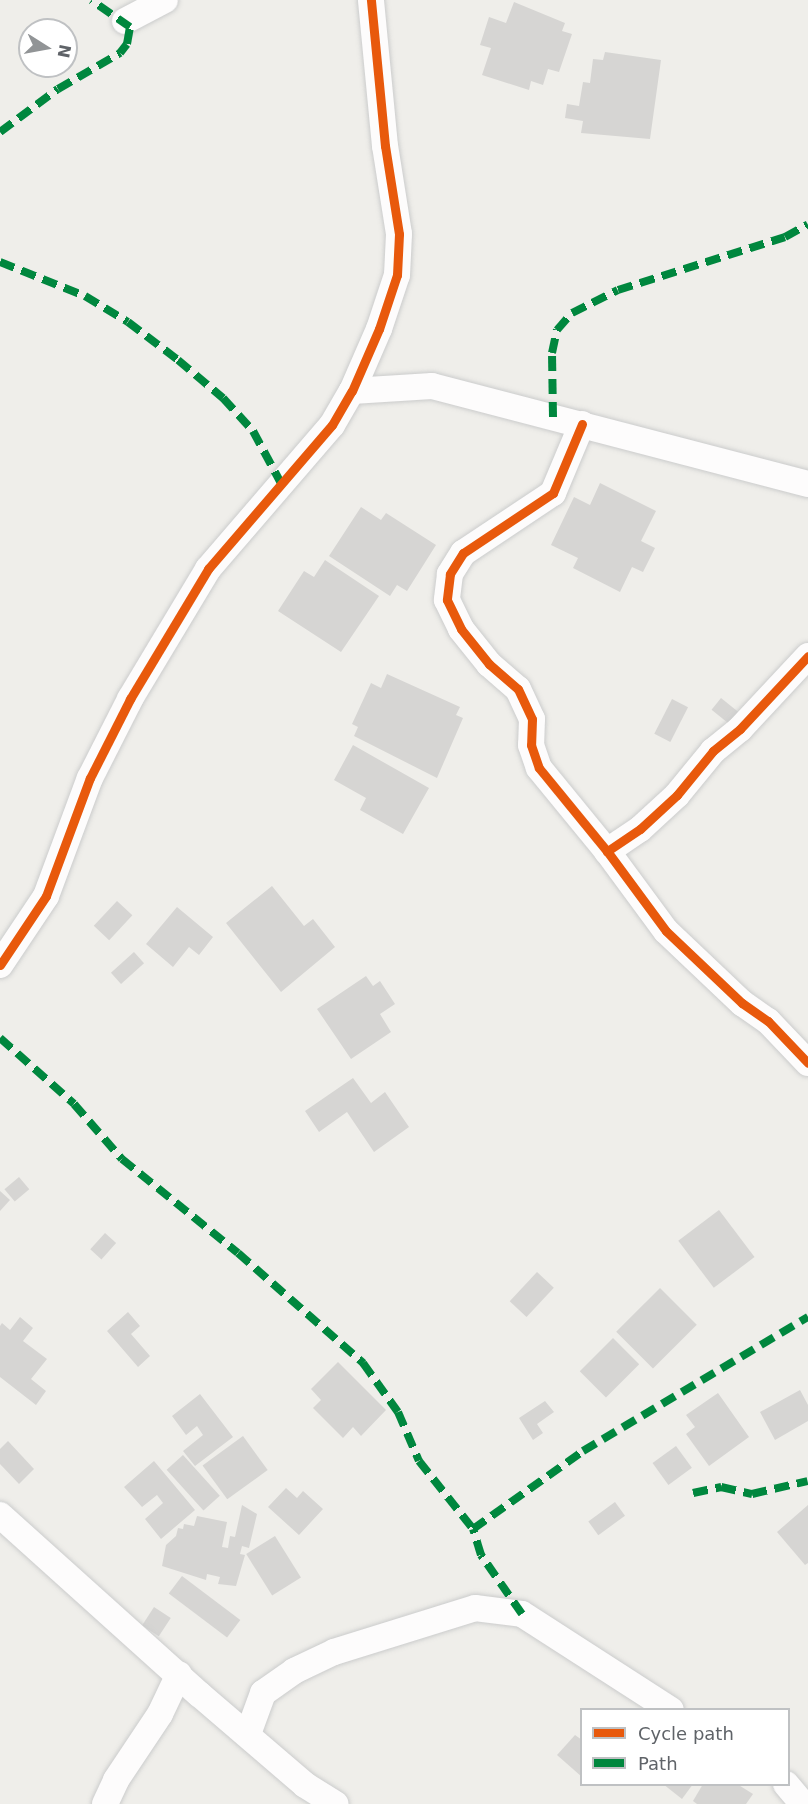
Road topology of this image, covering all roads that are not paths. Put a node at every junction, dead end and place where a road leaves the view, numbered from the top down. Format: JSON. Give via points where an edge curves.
{"nodes":[{"id":1,"x":165,"y":0,"type":"edge"},
{"id":2,"x":371,"y":0,"type":"edge"},
{"id":3,"x":125,"y":21,"type":"dead end"},
{"id":4,"x":352,"y":391,"type":"junction"},
{"id":5,"x":582,"y":424,"type":"junction"},
{"id":6,"x":808,"y":484,"type":"edge"},
{"id":7,"x":808,"y":656,"type":"edge"},
{"id":8,"x":607,"y":851,"type":"junction"},
{"id":9,"x":0,"y":965,"type":"edge"},
{"id":10,"x":808,"y":1063,"type":"edge"},
{"id":11,"x":0,"y":1515,"type":"edge"},
{"id":12,"x":179,"y":1674,"type":"junction"},
{"id":13,"x":668,"y":1708,"type":"edge"},
{"id":14,"x":248,"y":1734,"type":"junction"},
{"id":15,"x":787,"y":1786,"type":"edge"},
{"id":16,"x":105,"y":1804,"type":"edge"},
{"id":17,"x":335,"y":1804,"type":"edge"},
{"id":18,"x":803,"y":1804,"type":"edge"}],
"edges":[{"from":1,"to":3,"type":"street"},
{"from":2,"to":4,"type":"street","via":[[385,146],[399,234],[397,276]]},
{"from":4,"to":5,"type":"street","via":[[432,386]]},
{"from":4,"to":9,"type":"street","via":[[332,425],[208,569],[130,699],[90,778],[46,896]]},
{"from":5,"to":6,"type":"street"},
{"from":5,"to":8,"type":"street","via":[[553,493],[464,553],[450,574],[447,600],[461,629],[489,664],[518,689],[532,719],[531,745],[539,768]]},
{"from":7,"to":8,"type":"street","via":[[740,729],[713,751],[677,795],[640,829]]},
{"from":8,"to":10,"type":"street","via":[[660,924],[742,1003],[768,1021]]},
{"from":11,"to":12,"type":"street"},
{"from":12,"to":14,"type":"street"},
{"from":12,"to":16,"type":"street","via":[[160,1714],[116,1780]]},
{"from":13,"to":14,"type":"street","via":[[522,1614],[475,1608],[365,1641],[294,1671],[263,1694]]},
{"from":14,"to":17,"type":"street","via":[[305,1785]]},
{"from":15,"to":18,"type":"street"}]}
